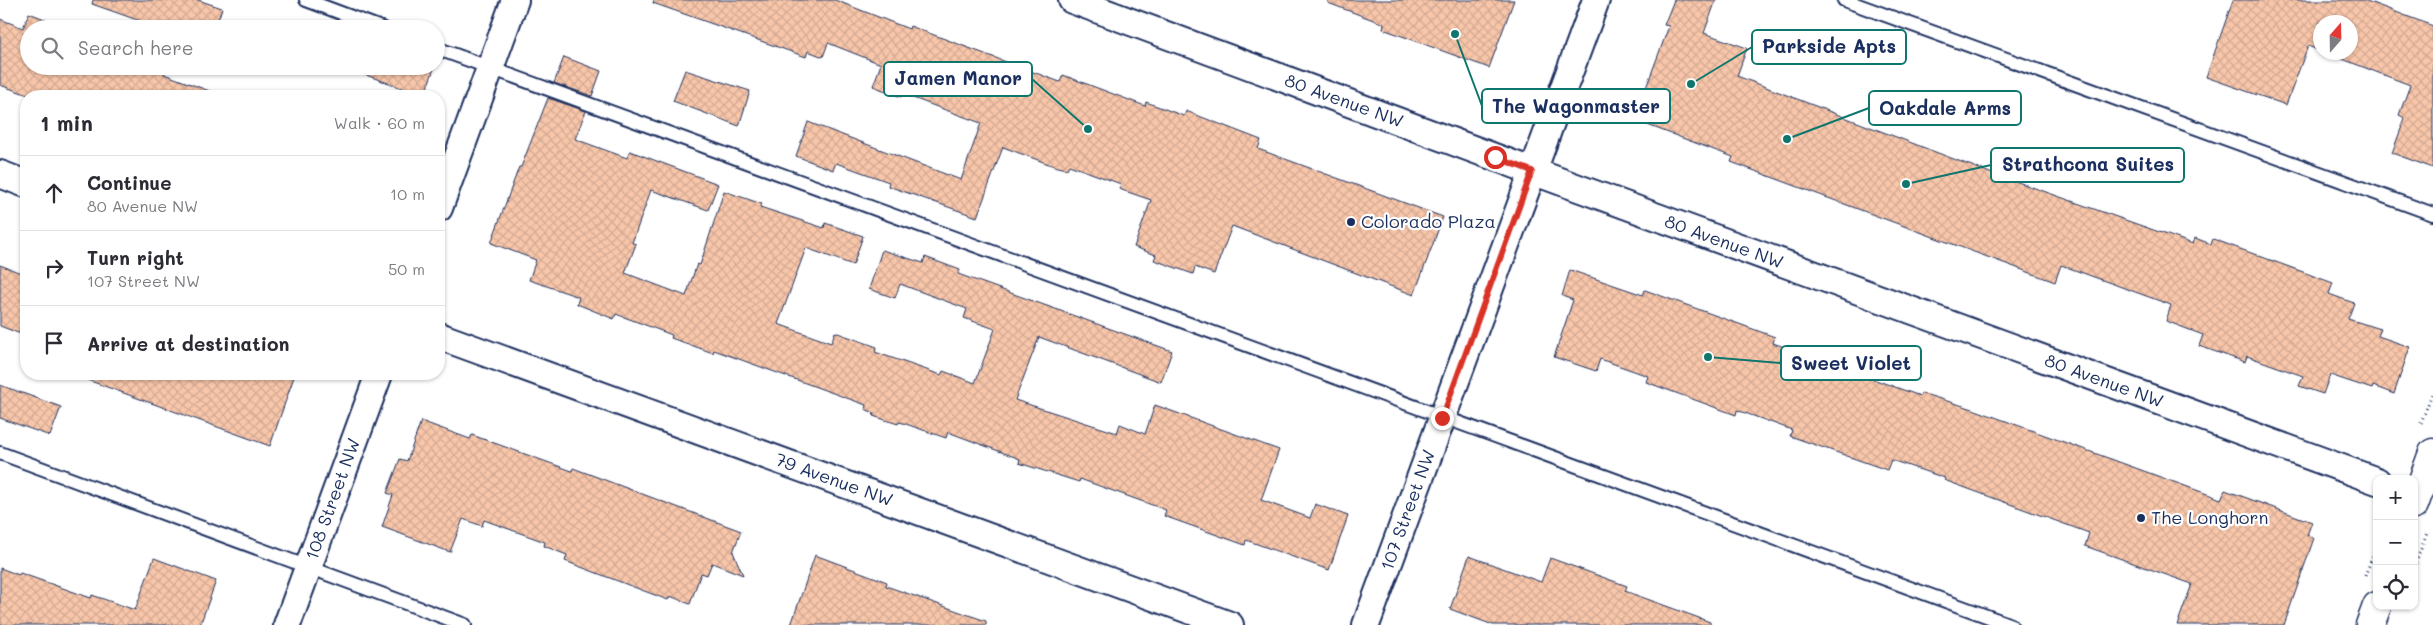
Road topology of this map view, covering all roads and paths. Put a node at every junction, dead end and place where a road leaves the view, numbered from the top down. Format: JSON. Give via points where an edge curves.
{"nodes":[{"id":1,"x":306,"y":0,"type":"edge"},
{"id":2,"x":515,"y":0,"type":"edge"},
{"id":3,"x":1072,"y":0,"type":"edge"},
{"id":4,"x":1596,"y":0,"type":"edge"},
{"id":5,"x":1844,"y":0,"type":"edge"},
{"id":6,"x":360,"y":20,"type":"edge"},
{"id":7,"x":445,"y":51,"type":"edge"},
{"id":8,"x":490,"y":68,"type":"junction"},
{"id":9,"x":1532,"y":171,"type":"junction"},
{"id":10,"x":0,"y":174,"type":"edge"},
{"id":11,"x":20,"y":182,"type":"edge"},
{"id":12,"x":445,"y":192,"type":"edge"},
{"id":13,"x":2433,"y":214,"type":"edge"},
{"id":14,"x":445,"y":338,"type":"edge"},
{"id":15,"x":377,"y":380,"type":"edge"},
{"id":16,"x":1442,"y":418,"type":"junction"},
{"id":17,"x":0,"y":453,"type":"edge"},
{"id":18,"x":2433,"y":453,"type":"edge"},
{"id":19,"x":2373,"y":479,"type":"edge"},
{"id":20,"x":2420,"y":499,"type":"edge"},
{"id":21,"x":2430,"y":527,"type":"dead end"},
{"id":22,"x":2415,"y":565,"type":"edge"},
{"id":23,"x":308,"y":568,"type":"junction"},
{"id":24,"x":2376,"y":610,"type":"edge"},
{"id":25,"x":287,"y":625,"type":"edge"},
{"id":26,"x":465,"y":625,"type":"edge"},
{"id":27,"x":1230,"y":625,"type":"edge"},
{"id":28,"x":1366,"y":625,"type":"edge"},
{"id":29,"x":2011,"y":625,"type":"edge"},
{"id":30,"x":2370,"y":625,"type":"edge"}],
"edges":[{"from":1,"to":6,"type":"lane"},
{"from":2,"to":8,"type":"street"},
{"from":3,"to":9,"type":"street","name":"80 Avenue NW"},
{"from":4,"to":9,"type":"street","name":"107 Street NW"},
{"from":5,"to":13,"type":"lane"},
{"from":7,"to":8,"type":"lane"},
{"from":8,"to":12,"type":"street"},
{"from":8,"to":16,"type":"lane"},
{"from":9,"to":16,"type":"street","name":"107 Street NW"},
{"from":9,"to":19,"type":"street","name":"80 Avenue NW"},
{"from":10,"to":11,"type":"street"},
{"from":14,"to":27,"type":"street","name":"79 Avenue NW"},
{"from":15,"to":23,"type":"street","name":"108 Street NW"},
{"from":16,"to":28,"type":"street","name":"107 Street NW"},
{"from":16,"to":29,"type":"lane"},
{"from":17,"to":23,"type":"lane"},
{"from":18,"to":20,"type":"street"},
{"from":21,"to":22,"type":"path"},
{"from":23,"to":25,"type":"street","name":"108 Street NW"},
{"from":23,"to":26,"type":"lane"},
{"from":24,"to":30,"type":"street"}]}
